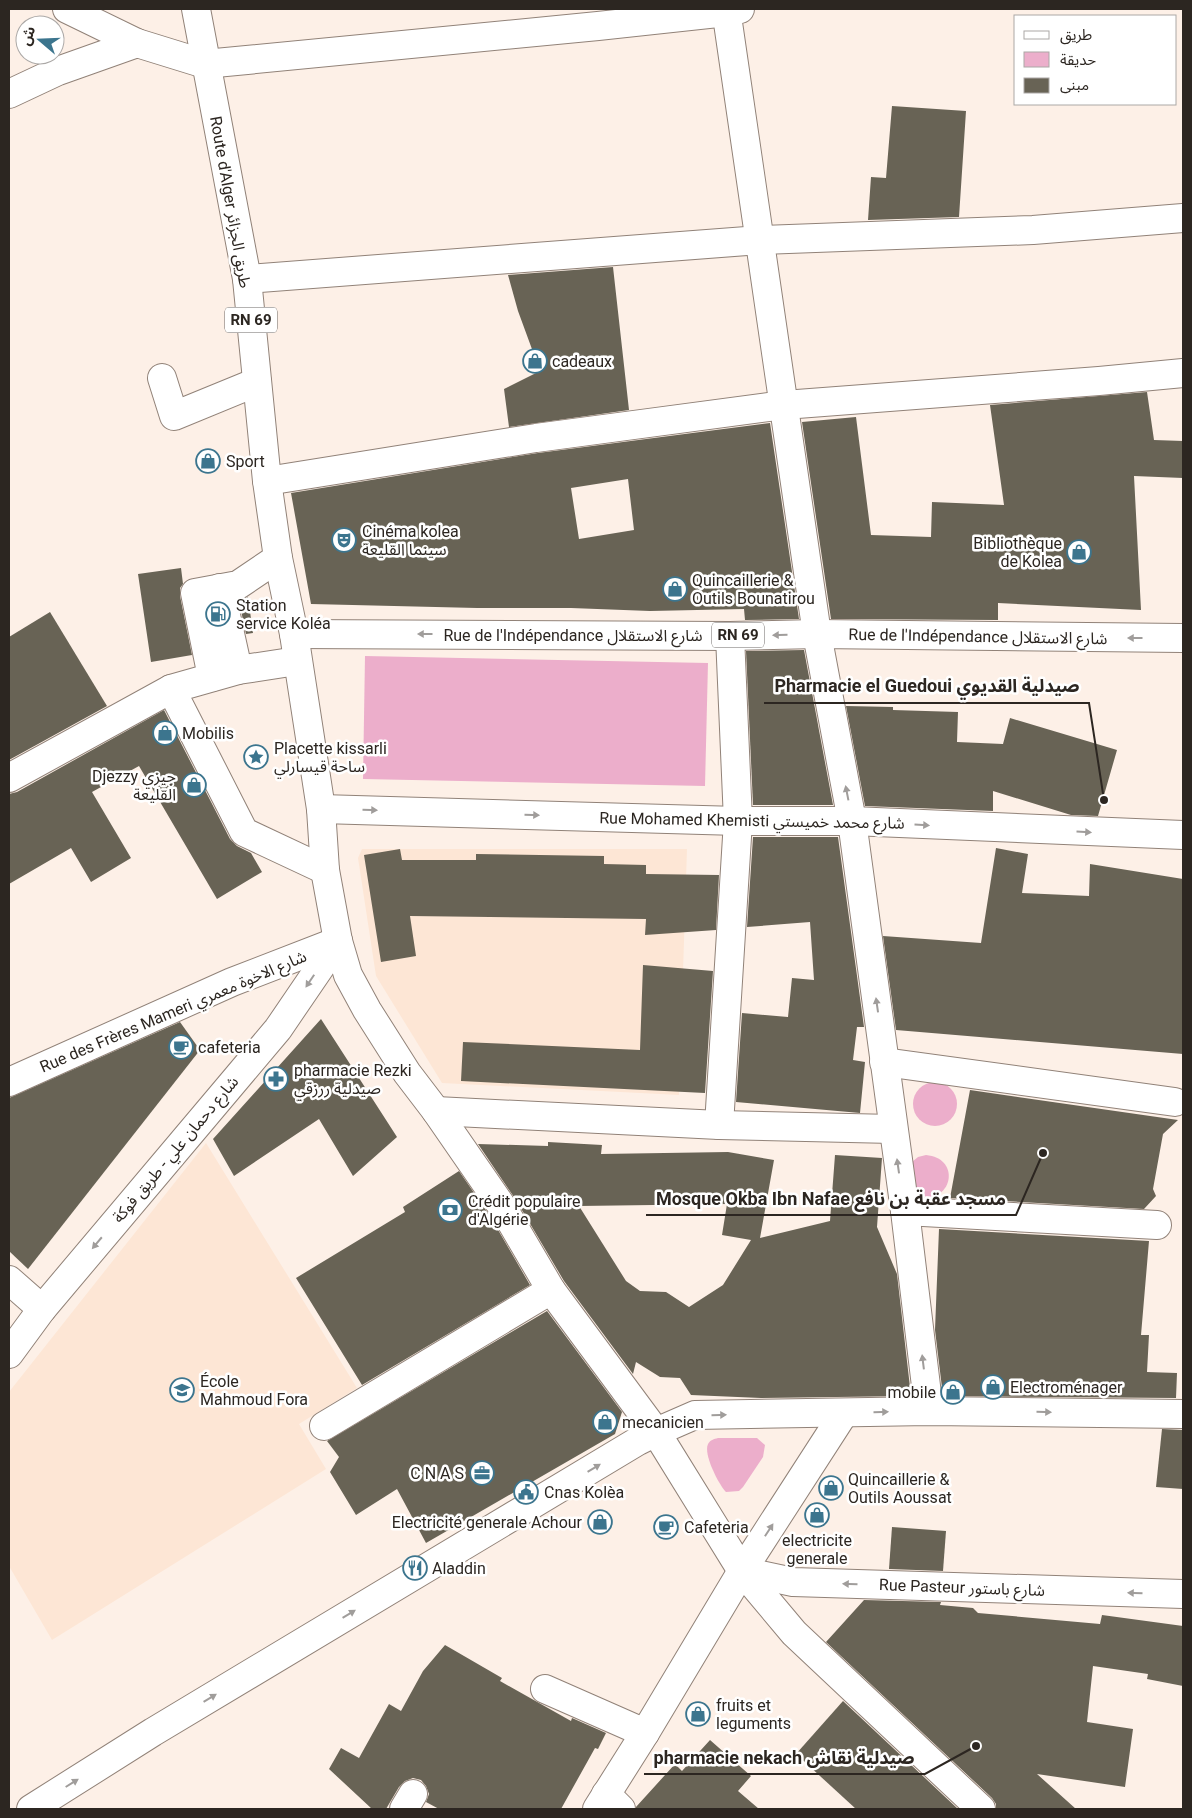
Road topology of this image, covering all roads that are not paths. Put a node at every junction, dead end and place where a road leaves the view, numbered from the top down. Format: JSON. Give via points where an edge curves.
{"nodes":[{"id":1,"x":67,"y":9,"type":"edge"},
{"id":2,"x":196,"y":9,"type":"edge"},
{"id":3,"x":731,"y":10,"type":"edge"},
{"id":4,"x":137,"y":43,"type":"junction"},
{"id":5,"x":206,"y":64,"type":"junction"},
{"id":6,"x":9,"y":94,"type":"edge"},
{"id":7,"x":1183,"y":218,"type":"edge"},
{"id":8,"x":760,"y":240,"type":"junction"},
{"id":9,"x":247,"y":279,"type":"junction"},
{"id":10,"x":1183,"y":373,"type":"edge"},
{"id":11,"x":162,"y":378,"type":"dead end"},
{"id":12,"x":257,"y":382,"type":"junction"},
{"id":13,"x":784,"y":405,"type":"junction"},
{"id":14,"x":267,"y":481,"type":"junction"},
{"id":15,"x":278,"y":558,"type":"junction"},
{"id":16,"x":220,"y":588,"type":"junction"},
{"id":17,"x":294,"y":634,"type":"junction"},
{"id":18,"x":817,"y":634,"type":"junction"},
{"id":19,"x":730,"y":636,"type":"junction"},
{"id":20,"x":1183,"y":638,"type":"edge"},
{"id":21,"x":297,"y":662,"type":"junction"},
{"id":22,"x":238,"y":670,"type":"junction"},
{"id":23,"x":212,"y":678,"type":"junction"},
{"id":24,"x":171,"y":689,"type":"junction"},
{"id":25,"x":9,"y":778,"type":"edge"},
{"id":26,"x":321,"y":809,"type":"junction"},
{"id":27,"x":738,"y":820,"type":"junction"},
{"id":28,"x":852,"y":821,"type":"junction"},
{"id":29,"x":1183,"y":835,"type":"edge"},
{"id":30,"x":325,"y":870,"type":"junction"},
{"id":31,"x":338,"y":941,"type":"junction"},
{"id":32,"x":884,"y":1062,"type":"junction"},
{"id":33,"x":9,"y":1082,"type":"edge"},
{"id":34,"x":1175,"y":1102,"type":"dead end"},
{"id":35,"x":436,"y":1111,"type":"junction"},
{"id":36,"x":719,"y":1125,"type":"junction"},
{"id":37,"x":893,"y":1129,"type":"junction"},
{"id":38,"x":905,"y":1211,"type":"junction"},
{"id":39,"x":1157,"y":1226,"type":"dead end"},
{"id":40,"x":9,"y":1280,"type":"edge"},
{"id":41,"x":551,"y":1290,"type":"junction"},
{"id":42,"x":42,"y":1309,"type":"junction"},
{"id":43,"x":9,"y":1354,"type":"edge"},
{"id":44,"x":929,"y":1411,"type":"junction"},
{"id":45,"x":844,"y":1413,"type":"junction"},
{"id":46,"x":1183,"y":1414,"type":"edge"},
{"id":47,"x":324,"y":1426,"type":"dead end"},
{"id":48,"x":656,"y":1432,"type":"junction"},
{"id":49,"x":742,"y":1571,"type":"junction"},
{"id":50,"x":1183,"y":1594,"type":"edge"},
{"id":51,"x":545,"y":1689,"type":"dead end"},
{"id":52,"x":645,"y":1733,"type":"junction"},
{"id":53,"x":608,"y":1804,"type":"edge"},
{"id":54,"x":977,"y":1808,"type":"edge"},
{"id":55,"x":30,"y":1809,"type":"edge"}],
"edges":[{"from":1,"to":4,"type":"street"},
{"from":2,"to":5,"type":"street","name":"Route d'Alger طريق الجزائر","number":"RN 69"},
{"from":3,"to":5,"type":"street"},
{"from":3,"to":8,"type":"street"},
{"from":4,"to":5,"type":"street"},
{"from":4,"to":6,"type":"street","via":[[58,70]]},
{"from":5,"to":9,"type":"street","name":"Route d'Alger طريق الجزائر","number":"RN 69"},
{"from":7,"to":8,"type":"street","via":[[1033,230]]},
{"from":8,"to":9,"type":"street"},
{"from":8,"to":13,"type":"street"},
{"from":9,"to":12,"type":"street","name":"Route d'Alger طريق الجزائر","number":"RN 69"},
{"from":10,"to":13,"type":"street"},
{"from":11,"to":12,"type":"street","via":[[174,416]]},
{"from":12,"to":14,"type":"street","name":"Route d'Alger طريق الجزائر","number":"RN 69"},
{"from":13,"to":14,"type":"street","via":[[536,438]]},
{"from":13,"to":18,"type":"street"},
{"from":14,"to":15,"type":"street","name":"Route d'Alger طريق الجزائر","number":"RN 69"},
{"from":15,"to":16,"type":"street","via":[[238,585]]},
{"from":15,"to":17,"type":"street","name":"Route d'Alger طريق الجزائر","number":"RN 69"},
{"from":16,"to":22,"type":"street"},
{"from":16,"to":23,"type":"street","via":[[195,593]]},
{"from":19,"to":17,"type":"street","name":"Rue de l'Indépendance شارع الاستقلال","number":"RN 69","one_way":true},
{"from":17,"to":21,"type":"street","name":"Route d'Alger طريق الجزائر"},
{"from":18,"to":19,"type":"street","name":"Rue de l'Indépendance شارع الاستقلال","number":"RN 69","one_way":true},
{"from":20,"to":18,"type":"street","name":"Rue de l'Indépendance شارع الاستقلال","number":"RN 69","one_way":true},
{"from":28,"to":18,"type":"street","one_way":true},
{"from":19,"to":27,"type":"street"},
{"from":21,"to":22,"type":"street"},
{"from":21,"to":26,"type":"street","name":"Route d'Alger طريق الجزائر"},
{"from":22,"to":23,"type":"street"},
{"from":23,"to":24,"type":"street"},
{"from":24,"to":25,"type":"street"},
{"from":24,"to":30,"type":"street","via":[[244,832]]},
{"from":26,"to":27,"type":"street","name":"Rue Mohamed Khemisti شارع محمد خميستي","one_way":true},
{"from":26,"to":30,"type":"street","name":"Route d'Alger طريق الجزائر"},
{"from":27,"to":28,"type":"street","name":"Rue Mohamed Khemisti شارع محمد خميستي"},
{"from":27,"to":36,"type":"street"},
{"from":28,"to":29,"type":"street","name":"Rue Mohamed Khemisti شارع محمد خميستي","one_way":true},
{"from":32,"to":28,"type":"street","one_way":true},
{"from":30,"to":31,"type":"street","name":"Route d'Alger طريق الجزائر"},
{"from":31,"to":33,"type":"street","name":"Rue des Frères Mameri شارع الاخوة معمري","via":[[232,982]]},
{"from":31,"to":35,"type":"street","name":"Route d'Alger طريق الجزائر","via":[[348,975],[367,1010],[407,1074]]},
{"from":31,"to":42,"type":"street","name":"شارع دحمان علي - طريق فوكة","one_way":true,"via":[[278,1028]]},
{"from":32,"to":34,"type":"street"},
{"from":32,"to":37,"type":"street"},
{"from":35,"to":36,"type":"street"},
{"from":35,"to":41,"type":"street","name":"Route d'Alger طريق الجزائر","via":[[503,1208]]},
{"from":36,"to":37,"type":"street"},
{"from":38,"to":37,"type":"street","one_way":true},
{"from":38,"to":39,"type":"street"},
{"from":44,"to":38,"type":"street","one_way":true},
{"from":40,"to":42,"type":"street"},
{"from":41,"to":47,"type":"street"},
{"from":41,"to":48,"type":"street","name":"Route d'Alger طريق الجزائر"},
{"from":42,"to":43,"type":"street","name":"شارع دحمان علي - طريق فوكة"},
{"from":45,"to":44,"type":"street","one_way":true},
{"from":44,"to":46,"type":"street","one_way":true},
{"from":48,"to":45,"type":"street","one_way":true,"via":[[695,1415]]},
{"from":49,"to":45,"type":"street","one_way":true},
{"from":48,"to":49,"type":"street","name":"Route d'Alger طريق الجزائر"},
{"from":55,"to":48,"type":"street","one_way":true,"via":[[153,1732]]},
{"from":50,"to":49,"type":"street","name":"Rue Pasteur شارع باستور","one_way":true,"via":[[793,1582]]},
{"from":49,"to":52,"type":"street"},
{"from":49,"to":54,"type":"street","name":"Route d'Alger طريق الجزائر","via":[[794,1633]]},
{"from":51,"to":52,"type":"street"},
{"from":52,"to":53,"type":"street"}]}
